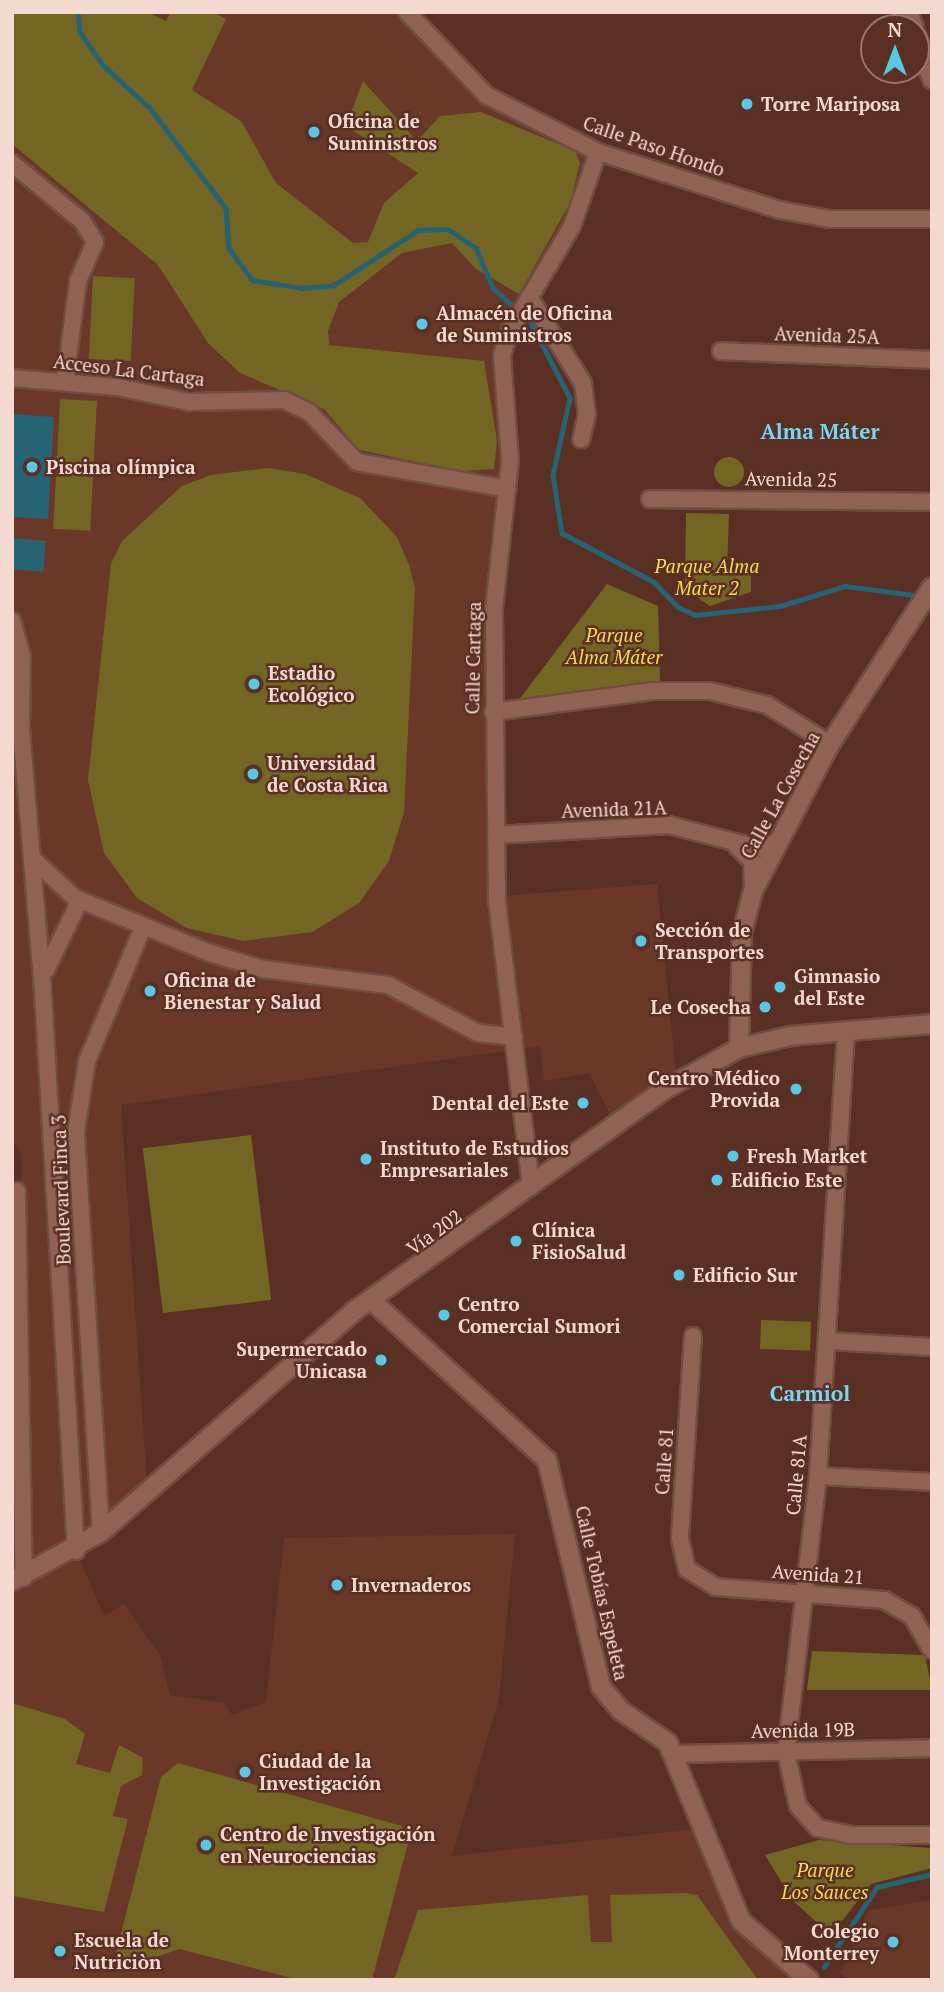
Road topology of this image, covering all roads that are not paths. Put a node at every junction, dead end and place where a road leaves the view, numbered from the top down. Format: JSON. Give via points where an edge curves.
{"nodes":[{"id":1,"x":407,"y":12,"type":"edge"},
{"id":2,"x":598,"y":152,"type":"junction"},
{"id":3,"x":12,"y":163,"type":"edge"},
{"id":4,"x":932,"y":219,"type":"edge"},
{"id":5,"x":529,"y":297,"type":"junction"},
{"id":6,"x":721,"y":351,"type":"dead end"},
{"id":7,"x":932,"y":360,"type":"edge"},
{"id":8,"x":12,"y":378,"type":"edge"},
{"id":9,"x":65,"y":381,"type":"junction"},
{"id":10,"x":581,"y":439,"type":"dead end"},
{"id":11,"x":508,"y":489,"type":"junction"},
{"id":12,"x":650,"y":499,"type":"dead end"},
{"id":13,"x":932,"y":502,"type":"edge"},
{"id":14,"x":932,"y":587,"type":"edge"},
{"id":15,"x":12,"y":621,"type":"edge"},
{"id":16,"x":492,"y":712,"type":"junction"},
{"id":17,"x":830,"y":744,"type":"junction"},
{"id":18,"x":496,"y":835,"type":"junction"},
{"id":19,"x":733,"y":842,"type":"junction"},
{"id":20,"x":775,"y":843,"type":"junction"},
{"id":21,"x":33,"y":857,"type":"junction"},
{"id":22,"x":753,"y":891,"type":"junction"},
{"id":23,"x":80,"y":900,"type":"junction"},
{"id":24,"x":143,"y":927,"type":"junction"},
{"id":25,"x":43,"y":984,"type":"junction"},
{"id":26,"x":932,"y":1024,"type":"edge"},
{"id":27,"x":846,"y":1031,"type":"junction"},
{"id":28,"x":514,"y":1037,"type":"junction"},
{"id":29,"x":739,"y":1048,"type":"junction"},
{"id":30,"x":531,"y":1186,"type":"junction"},
{"id":31,"x":17,"y":1191,"type":"dead end"},
{"id":32,"x":372,"y":1301,"type":"junction"},
{"id":33,"x":693,"y":1336,"type":"dead end"},
{"id":34,"x":828,"y":1341,"type":"junction"},
{"id":35,"x":932,"y":1347,"type":"edge"},
{"id":36,"x":818,"y":1476,"type":"junction"},
{"id":37,"x":932,"y":1482,"type":"edge"},
{"id":38,"x":101,"y":1532,"type":"junction"},
{"id":39,"x":76,"y":1551,"type":"junction"},
{"id":40,"x":18,"y":1579,"type":"edge"},
{"id":41,"x":700,"y":1582,"type":"joint"},
{"id":42,"x":806,"y":1593,"type":"junction"},
{"id":43,"x":932,"y":1650,"type":"edge"},
{"id":44,"x":932,"y":1748,"type":"edge"},
{"id":45,"x":786,"y":1752,"type":"junction"},
{"id":46,"x":675,"y":1754,"type":"junction"},
{"id":47,"x":932,"y":1835,"type":"edge"},
{"id":48,"x":809,"y":1980,"type":"edge"}],
"edges":[{"from":1,"to":2,"type":"street","name":"Calle Paso Hondo","via":[[486,95]]},
{"from":2,"to":4,"type":"street","name":"Calle Paso Hondo","via":[[779,210],[830,219]]},
{"from":2,"to":5,"type":"street","name":"Calle Cartaga","via":[[572,226]]},
{"from":3,"to":9,"type":"street","via":[[83,222],[95,242],[78,281]]},
{"from":5,"to":10,"type":"street","via":[[583,383],[587,414]]},
{"from":5,"to":11,"type":"street","name":"Calle Cartaga","via":[[502,355]]},
{"from":6,"to":7,"type":"street","name":"Avenida 25A"},
{"from":8,"to":9,"type":"street","name":"Acceso La Cartaga"},
{"from":9,"to":11,"type":"street","name":"Acceso La Cartaga","via":[[189,402],[284,400],[309,412],[357,462]]},
{"from":11,"to":16,"type":"street","name":"Calle Cartaga","via":[[494,608]]},
{"from":12,"to":13,"type":"street","name":"Avenida 25"},
{"from":14,"to":17,"type":"street","name":"Calle La Cosecha"},
{"from":15,"to":21,"type":"street","name":"Boulevard Finca 3","via":[[21,643],[20,729]]},
{"from":16,"to":17,"type":"street","via":[[653,691],[710,691],[767,705]]},
{"from":16,"to":18,"type":"street","name":"Calle Cartaga"},
{"from":17,"to":20,"type":"street","name":"Calle La Cosecha"},
{"from":18,"to":19,"type":"street","name":"Avenida 21A","via":[[669,825]]},
{"from":18,"to":28,"type":"street","name":"Calle Cartaga"},
{"from":19,"to":20,"type":"street","name":"Avenida 21A","via":[[758,848]]},
{"from":19,"to":22,"type":"street","via":[[752,861]]},
{"from":20,"to":22,"type":"street","name":"Calle La Cosecha"},
{"from":21,"to":23,"type":"street","via":[[45,877]]},
{"from":21,"to":25,"type":"street","name":"Boulevard Finca 3"},
{"from":22,"to":29,"type":"street","name":"Calle La Cosecha","via":[[743,933]]},
{"from":23,"to":24,"type":"street"},
{"from":23,"to":25,"type":"street","name":"Boulevard Finca 3","via":[[53,945]]},
{"from":24,"to":28,"type":"street","via":[[263,968],[388,985],[478,1033]]},
{"from":24,"to":38,"type":"street","name":"Boulevard Finca 3","via":[[87,1061],[76,1130]]},
{"from":25,"to":39,"type":"street","name":"Boulevard Finca 3"},
{"from":26,"to":27,"type":"street","name":"Vía 202"},
{"from":27,"to":29,"type":"street","name":"Vía 202"},
{"from":27,"to":34,"type":"street","name":"Calle 81A"},
{"from":28,"to":30,"type":"street","name":"Calle Cartaga"},
{"from":29,"to":30,"type":"street","name":"Vía 202","via":[[614,1122]]},
{"from":30,"to":32,"type":"street","name":"Vía 202"},
{"from":31,"to":40,"type":"street"},
{"from":32,"to":38,"type":"street","name":"Vía 202"},
{"from":32,"to":46,"type":"street","name":"Calle Tobías Espeleta","via":[[547,1460],[601,1687]]},
{"from":33,"to":41,"type":"street","name":"Calle 81","via":[[680,1539],[687,1569]]},
{"from":34,"to":35,"type":"street"},
{"from":34,"to":36,"type":"street","name":"Calle 81A"},
{"from":36,"to":37,"type":"street"},
{"from":36,"to":42,"type":"street","name":"Calle 81A"},
{"from":38,"to":39,"type":"street","name":"Vía 202"},
{"from":39,"to":40,"type":"street","name":"Vía 202"},
{"from":41,"to":42,"type":"street","name":"Avenida 21"},
{"from":42,"to":43,"type":"street","name":"Avenida 21","via":[[884,1600],[900,1606]]},
{"from":42,"to":45,"type":"street","name":"Calle 81A"},
{"from":44,"to":45,"type":"street","name":"Avenida 19B"},
{"from":45,"to":46,"type":"street","name":"Avenida 19B"},
{"from":45,"to":47,"type":"street","name":"Calle 81A","via":[[798,1806],[818,1828]]},
{"from":46,"to":48,"type":"street","name":"Calle Tobías Espeleta","via":[[741,1921]]}]}
